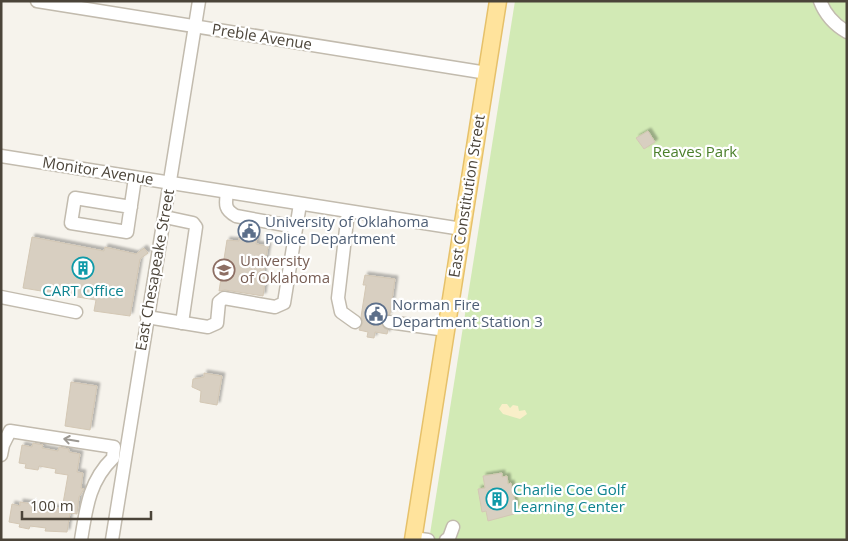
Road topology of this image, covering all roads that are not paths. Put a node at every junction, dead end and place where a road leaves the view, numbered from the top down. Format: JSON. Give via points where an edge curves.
{"nodes":[{"id":1,"x":37,"y":1,"type":"edge"},
{"id":2,"x":199,"y":1,"type":"edge"},
{"id":3,"x":498,"y":1,"type":"edge"},
{"id":4,"x":820,"y":1,"type":"edge"},
{"id":5,"x":195,"y":27,"type":"junction"},
{"id":6,"x":847,"y":32,"type":"edge"},
{"id":7,"x":487,"y":73,"type":"junction"},
{"id":8,"x":1,"y":156,"type":"edge"},
{"id":9,"x":135,"y":178,"type":"junction"},
{"id":10,"x":170,"y":183,"type":"junction"},
{"id":11,"x":227,"y":193,"type":"junction"},
{"id":12,"x":300,"y":204,"type":"junction"},
{"id":13,"x":131,"y":206,"type":"junction"},
{"id":14,"x":348,"y":212,"type":"junction"},
{"id":15,"x":165,"y":217,"type":"junction"},
{"id":16,"x":296,"y":227,"type":"junction"},
{"id":17,"x":462,"y":230,"type":"junction"},
{"id":18,"x":1,"y":297,"type":"edge"},
{"id":19,"x":76,"y":312,"type":"dead end"},
{"id":20,"x":147,"y":317,"type":"junction"},
{"id":21,"x":355,"y":322,"type":"dead end"},
{"id":22,"x":389,"y":322,"type":"dead end"},
{"id":23,"x":182,"y":323,"type":"junction"},
{"id":24,"x":446,"y":330,"type":"junction"},
{"id":25,"x":2,"y":448,"type":"edge"},
{"id":26,"x":120,"y":453,"type":"junction"},
{"id":27,"x":453,"y":527,"type":"dead end"},
{"id":28,"x":418,"y":539,"type":"edge"},
{"id":29,"x":81,"y":540,"type":"edge"},
{"id":30,"x":112,"y":540,"type":"edge"},
{"id":31,"x":446,"y":540,"type":"edge"}],
"edges":[{"from":1,"to":5,"type":"street","name":"Preble Avenue"},
{"from":2,"to":5,"type":"street","name":"East Chesapeake Street"},
{"from":3,"to":7,"type":"main road","name":"East Constitution Street"},
{"from":4,"to":6,"type":"street","via":[[838,27]]},
{"from":5,"to":7,"type":"street","name":"Preble Avenue"},
{"from":5,"to":10,"type":"street","name":"East Chesapeake Street"},
{"from":7,"to":17,"type":"main road","name":"East Constitution Street"},
{"from":8,"to":9,"type":"street","name":"Monitor Avenue"},
{"from":9,"to":10,"type":"street","name":"Monitor Avenue"},
{"from":9,"to":13,"type":"street"},
{"from":10,"to":11,"type":"street","name":"Monitor Avenue"},
{"from":10,"to":15,"type":"street","name":"East Chesapeake Street"},
{"from":11,"to":12,"type":"street","name":"Monitor Avenue"},
{"from":11,"to":16,"type":"street","via":[[225,204],[228,212],[236,216]]},
{"from":12,"to":14,"type":"street","name":"Monitor Avenue"},
{"from":12,"to":16,"type":"street"},
{"from":13,"to":13,"type":"street","via":[[127,232],[70,223],[75,198]]},
{"from":14,"to":17,"type":"street","name":"Monitor Avenue"},
{"from":14,"to":21,"type":"street","via":[[338,298],[341,312]]},
{"from":15,"to":20,"type":"street","name":"East Chesapeake Street"},
{"from":15,"to":23,"type":"street","via":[[193,223],[196,227]]},
{"from":16,"to":23,"type":"street","via":[[284,303],[275,307],[224,298],[219,302],[214,326]]},
{"from":17,"to":24,"type":"main road","name":"East Constitution Street"},
{"from":18,"to":19,"type":"street"},
{"from":20,"to":23,"type":"street"},
{"from":20,"to":26,"type":"street","name":"East Chesapeake Street"},
{"from":22,"to":24,"type":"street"},
{"from":24,"to":28,"type":"main road","name":"East Constitution Street"},
{"from":26,"to":25,"type":"street","one_way":true,"via":[[114,447],[10,431]]},
{"from":26,"to":29,"type":"street","via":[[104,467],[92,486]]},
{"from":26,"to":30,"type":"street","name":"East Chesapeake Street"},
{"from":27,"to":31,"type":"street"}]}
